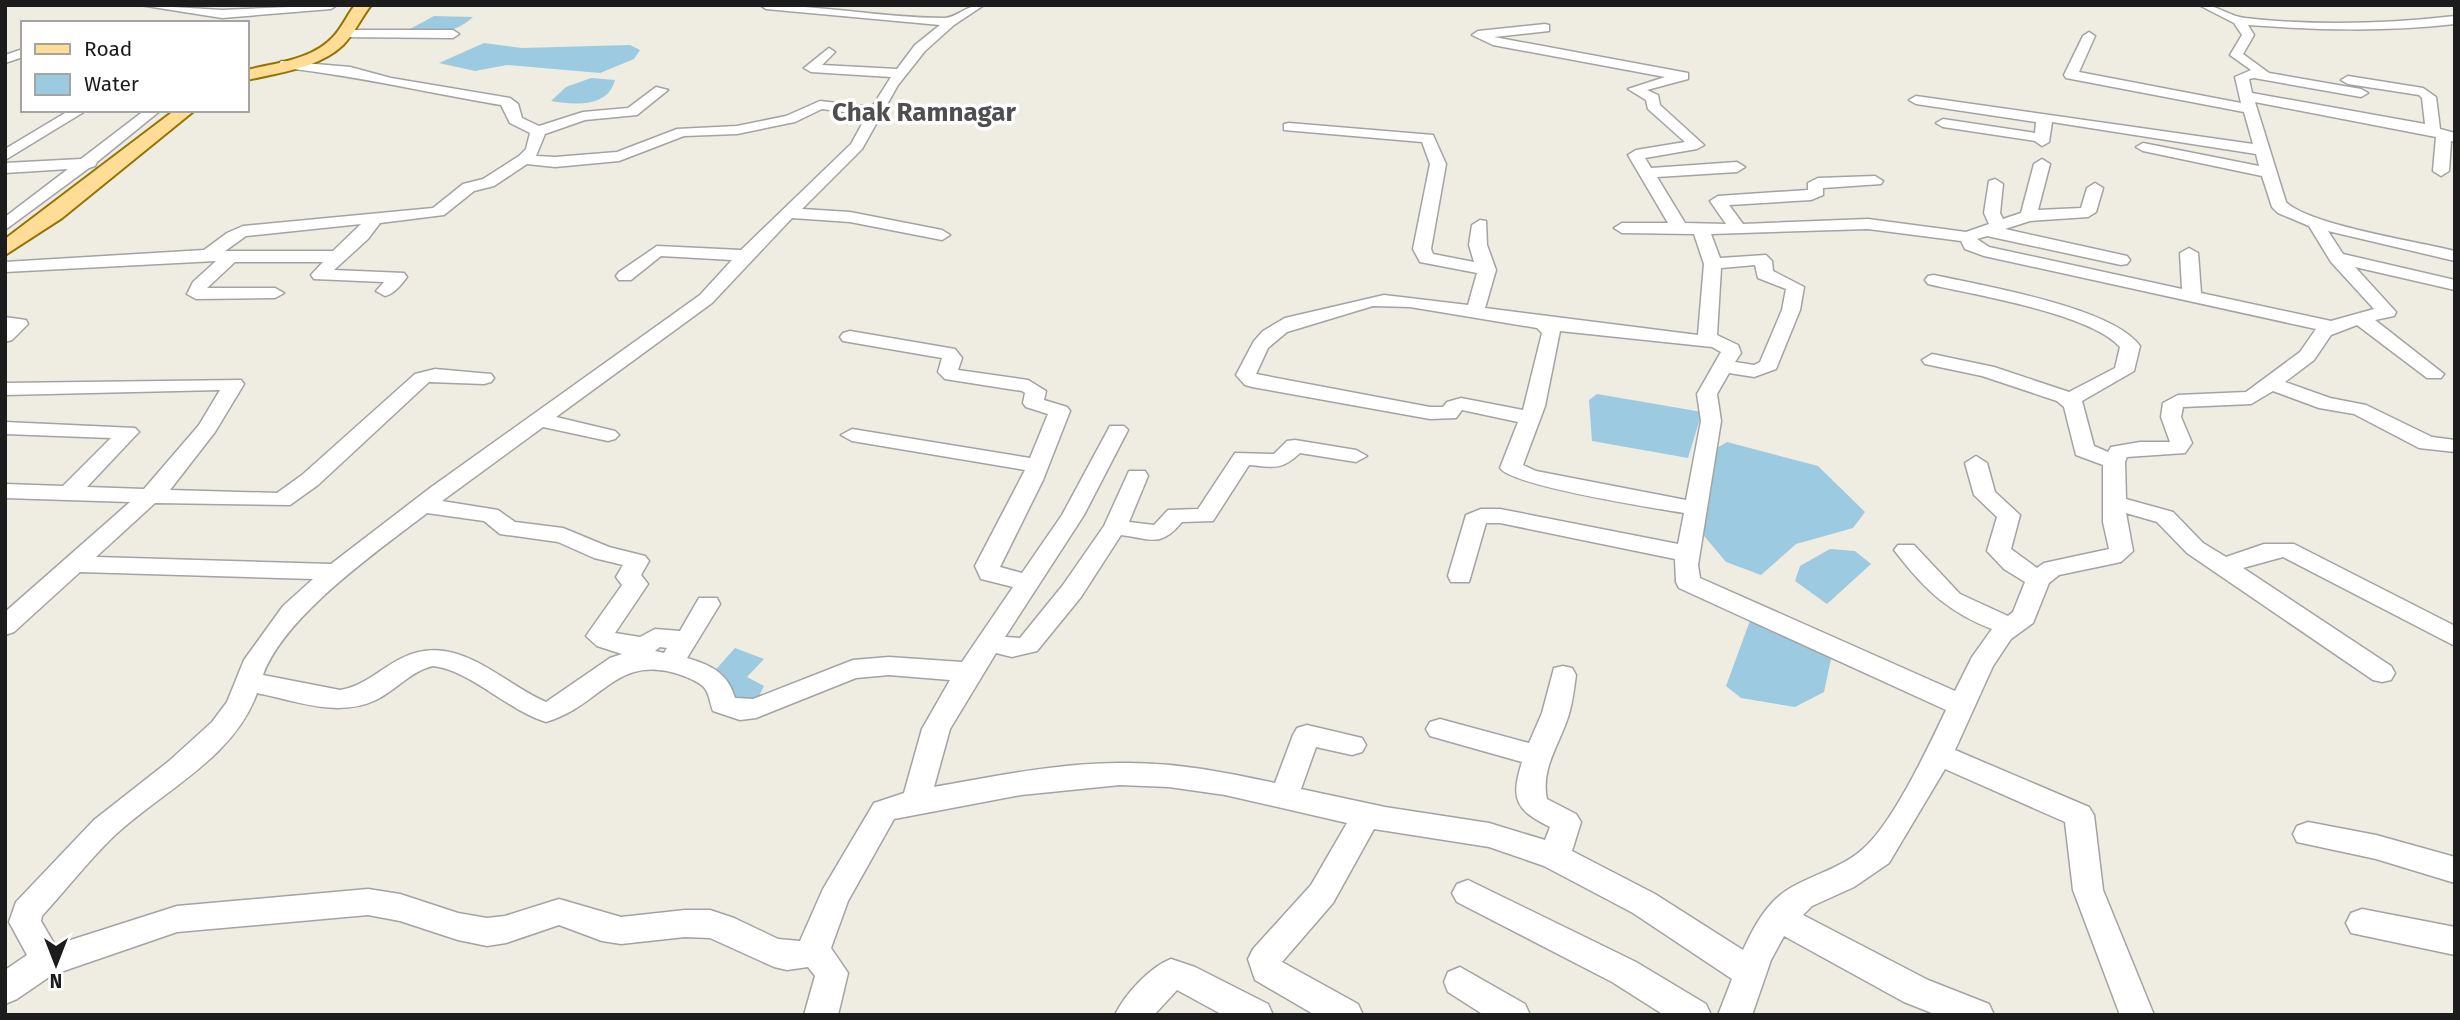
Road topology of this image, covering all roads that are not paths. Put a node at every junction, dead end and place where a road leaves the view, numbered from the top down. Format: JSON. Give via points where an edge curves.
{"nodes":[{"id":1,"x":146,"y":5,"type":"edge"},
{"id":2,"x":331,"y":5,"type":"edge"},
{"id":3,"x":364,"y":5,"type":"edge"},
{"id":4,"x":766,"y":5,"type":"edge"},
{"id":5,"x":858,"y":5,"type":"edge"},
{"id":6,"x":978,"y":5,"type":"edge"},
{"id":7,"x":2206,"y":5,"type":"edge"},
{"id":8,"x":774,"y":6,"type":"edge"},
{"id":9,"x":185,"y":7,"type":"edge"},
{"id":10,"x":820,"y":7,"type":"edge"},
{"id":11,"x":276,"y":9,"type":"junction"},
{"id":12,"x":202,"y":11,"type":"junction"},
{"id":13,"x":845,"y":12,"type":"junction"},
{"id":14,"x":2455,"y":20,"type":"edge"},
{"id":15,"x":178,"y":21,"type":"edge"},
{"id":16,"x":2239,"y":21,"type":"junction"},
{"id":17,"x":950,"y":22,"type":"junction"},
{"id":18,"x":1545,"y":27,"type":"dead end"},
{"id":19,"x":248,"y":28,"type":"edge"},
{"id":20,"x":453,"y":33,"type":"dead end"},
{"id":21,"x":342,"y":34,"type":"junction"},
{"id":22,"x":2089,"y":36,"type":"dead end"},
{"id":23,"x":829,"y":52,"type":"dead end"},
{"id":24,"x":21,"y":54,"type":"edge"},
{"id":25,"x":5,"y":61,"type":"edge"},
{"id":26,"x":286,"y":64,"type":"junction"},
{"id":27,"x":899,"y":73,"type":"junction"},
{"id":28,"x":2252,"y":74,"type":"junction"},
{"id":29,"x":248,"y":75,"type":"edge"},
{"id":30,"x":2348,"y":80,"type":"dead end"},
{"id":31,"x":662,"y":90,"type":"dead end"},
{"id":32,"x":2361,"y":93,"type":"dead end"},
{"id":33,"x":1916,"y":100,"type":"dead end"},
{"id":34,"x":2248,"y":103,"type":"junction"},
{"id":35,"x":77,"y":112,"type":"edge"},
{"id":36,"x":151,"y":112,"type":"edge"},
{"id":37,"x":183,"y":112,"type":"edge"},
{"id":38,"x":876,"y":112,"type":"junction"},
{"id":39,"x":2045,"y":119,"type":"junction"},
{"id":40,"x":1943,"y":123,"type":"dead end"},
{"id":41,"x":1289,"y":128,"type":"dead end"},
{"id":42,"x":538,"y":131,"type":"junction"},
{"id":43,"x":2444,"y":134,"type":"edge"},
{"id":44,"x":2143,"y":147,"type":"dead end"},
{"id":45,"x":2260,"y":149,"type":"junction"},
{"id":46,"x":5,"y":156,"type":"edge"},
{"id":47,"x":524,"y":159,"type":"junction"},
{"id":48,"x":104,"y":162,"type":"junction"},
{"id":49,"x":2042,"y":163,"type":"dead end"},
{"id":50,"x":1737,"y":167,"type":"dead end"},
{"id":51,"x":5,"y":168,"type":"edge"},
{"id":52,"x":2441,"y":171,"type":"dead end"},
{"id":53,"x":1646,"y":173,"type":"junction"},
{"id":54,"x":2269,"y":173,"type":"junction"},
{"id":55,"x":1875,"y":181,"type":"dead end"},
{"id":56,"x":1995,"y":184,"type":"dead end"},
{"id":57,"x":2095,"y":188,"type":"dead end"},
{"id":58,"x":789,"y":212,"type":"junction"},
{"id":59,"x":376,"y":216,"type":"junction"},
{"id":60,"x":2028,"y":216,"type":"junction"},
{"id":61,"x":2315,"y":223,"type":"junction"},
{"id":62,"x":5,"y":225,"type":"edge"},
{"id":63,"x":1480,"y":225,"type":"dead end"},
{"id":64,"x":1622,"y":228,"type":"dead end"},
{"id":65,"x":1992,"y":228,"type":"junction"},
{"id":66,"x":1691,"y":229,"type":"junction"},
{"id":67,"x":1738,"y":229,"type":"junction"},
{"id":68,"x":942,"y":235,"type":"dead end"},
{"id":69,"x":1967,"y":237,"type":"junction"},
{"id":70,"x":5,"y":249,"type":"edge"},
{"id":71,"x":2189,"y":253,"type":"dead end"},
{"id":72,"x":207,"y":255,"type":"junction"},
{"id":73,"x":744,"y":255,"type":"junction"},
{"id":74,"x":337,"y":256,"type":"junction"},
{"id":75,"x":2455,"y":256,"type":"edge"},
{"id":76,"x":230,"y":257,"type":"junction"},
{"id":77,"x":2337,"y":258,"type":"junction"},
{"id":78,"x":2121,"y":260,"type":"dead end"},
{"id":79,"x":1713,"y":264,"type":"junction"},
{"id":80,"x":5,"y":267,"type":"edge"},
{"id":81,"x":1484,"y":267,"type":"junction"},
{"id":82,"x":625,"y":276,"type":"dead end"},
{"id":83,"x":1934,"y":280,"type":"dead end"},
{"id":84,"x":2455,"y":285,"type":"edge"},
{"id":85,"x":385,"y":291,"type":"dead end"},
{"id":86,"x":275,"y":293,"type":"dead end"},
{"id":87,"x":2192,"y":297,"type":"junction"},
{"id":88,"x":1475,"y":312,"type":"junction"},
{"id":89,"x":2361,"y":320,"type":"junction"},
{"id":90,"x":5,"y":323,"type":"edge"},
{"id":91,"x":1543,"y":323,"type":"junction"},
{"id":92,"x":2331,"y":327,"type":"junction"},
{"id":93,"x":5,"y":336,"type":"edge"},
{"id":94,"x":850,"y":337,"type":"dead end"},
{"id":95,"x":1711,"y":342,"type":"junction"},
{"id":96,"x":1932,"y":360,"type":"dead end"},
{"id":97,"x":1724,"y":365,"type":"junction"},
{"id":98,"x":2434,"y":374,"type":"dead end"},
{"id":99,"x":484,"y":378,"type":"dead end"},
{"id":100,"x":2273,"y":384,"type":"junction"},
{"id":101,"x":5,"y":389,"type":"edge"},
{"id":102,"x":2070,"y":400,"type":"junction"},
{"id":103,"x":1530,"y":418,"type":"junction"},
{"id":104,"x":540,"y":420,"type":"junction"},
{"id":105,"x":5,"y":428,"type":"edge"},
{"id":106,"x":1117,"y":430,"type":"dead end"},
{"id":107,"x":608,"y":435,"type":"dead end"},
{"id":108,"x":852,"y":435,"type":"dead end"},
{"id":109,"x":2455,"y":446,"type":"edge"},
{"id":110,"x":1356,"y":456,"type":"dead end"},
{"id":111,"x":2114,"y":462,"type":"junction"},
{"id":112,"x":1976,"y":463,"type":"dead end"},
{"id":113,"x":1038,"y":466,"type":"junction"},
{"id":114,"x":1137,"y":476,"type":"dead end"},
{"id":115,"x":5,"y":491,"type":"edge"},
{"id":116,"x":69,"y":493,"type":"junction"},
{"id":117,"x":149,"y":497,"type":"junction"},
{"id":118,"x":2115,"y":503,"type":"junction"},
{"id":119,"x":424,"y":505,"type":"junction"},
{"id":120,"x":1696,"y":509,"type":"junction"},
{"id":121,"x":1115,"y":527,"type":"junction"},
{"id":122,"x":1906,"y":550,"type":"dead end"},
{"id":123,"x":1688,"y":554,"type":"junction"},
{"id":124,"x":75,"y":564,"type":"junction"},
{"id":125,"x":2226,"y":566,"type":"junction"},
{"id":126,"x":336,"y":572,"type":"junction"},
{"id":127,"x":1460,"y":576,"type":"dead end"},
{"id":128,"x":2038,"y":579,"type":"junction"},
{"id":129,"x":1031,"y":583,"type":"junction"},
{"id":130,"x":708,"y":604,"type":"dead end"},
{"id":131,"x":5,"y":626,"type":"edge"},
{"id":132,"x":2013,"y":627,"type":"junction"},
{"id":133,"x":2455,"y":637,"type":"edge"},
{"id":134,"x":687,"y":640,"type":"junction"},
{"id":135,"x":989,"y":642,"type":"junction"},
{"id":136,"x":635,"y":654,"type":"junction"},
{"id":137,"x":670,"y":663,"type":"junction"},
{"id":138,"x":970,"y":672,"type":"junction"},
{"id":139,"x":2382,"y":673,"type":"dead end"},
{"id":140,"x":1563,"y":675,"type":"dead end"},
{"id":141,"x":247,"y":681,"type":"junction"},
{"id":142,"x":1961,"y":705,"type":"junction"},
{"id":143,"x":1440,"y":729,"type":"dead end"},
{"id":144,"x":1352,"y":745,"type":"dead end"},
{"id":145,"x":1536,"y":755,"type":"junction"},
{"id":146,"x":1938,"y":755,"type":"junction"},
{"id":147,"x":1285,"y":794,"type":"junction"},
{"id":148,"x":916,"y":801,"type":"junction"},
{"id":149,"x":1366,"y":816,"type":"junction"},
{"id":150,"x":2308,"y":834,"type":"dead end"},
{"id":151,"x":1555,"y":858,"type":"junction"},
{"id":152,"x":2455,"y":870,"type":"edge"},
{"id":153,"x":1468,"y":893,"type":"dead end"},
{"id":154,"x":1778,"y":917,"type":"junction"},
{"id":155,"x":2362,"y":923,"type":"dead end"},
{"id":156,"x":2455,"y":941,"type":"edge"},
{"id":157,"x":814,"y":951,"type":"junction"},
{"id":158,"x":41,"y":964,"type":"junction"},
{"id":159,"x":1751,"y":974,"type":"junction"},
{"id":160,"x":1460,"y":982,"type":"dead end"},
{"id":161,"x":5,"y":989,"type":"edge"},
{"id":162,"x":821,"y":1015,"type":"edge"},
{"id":163,"x":1132,"y":1015,"type":"edge"},
{"id":164,"x":1256,"y":1015,"type":"edge"},
{"id":165,"x":1346,"y":1015,"type":"edge"},
{"id":166,"x":1513,"y":1015,"type":"edge"},
{"id":167,"x":1694,"y":1015,"type":"edge"},
{"id":168,"x":1735,"y":1015,"type":"edge"},
{"id":169,"x":1977,"y":1015,"type":"edge"},
{"id":170,"x":2137,"y":1015,"type":"edge"}],
"edges":[{"from":1,"to":9,"type":"street"},
{"from":2,"to":11,"type":"street"},
{"from":3,"to":21,"type":"main road"},
{"from":4,"to":8,"type":"street"},
{"from":5,"to":13,"type":"street"},
{"from":6,"to":17,"type":"street"},
{"from":7,"to":16,"type":"street"},
{"from":8,"to":10,"type":"street"},
{"from":9,"to":12,"type":"street"},
{"from":10,"to":13,"type":"street"},
{"from":11,"to":12,"type":"street"},
{"from":11,"to":19,"type":"street"},
{"from":12,"to":15,"type":"street"},
{"from":13,"to":17,"type":"street"},
{"from":14,"to":16,"type":"street","via":[[2333,27]]},
{"from":16,"to":28,"type":"street","via":[[2248,35],[2236,55],[2263,72]]},
{"from":17,"to":27,"type":"street"},
{"from":18,"to":53,"type":"street","via":[[1478,35],[1682,76],[1635,89],[1653,98],[1653,106],[1697,145],[1637,153]]},
{"from":20,"to":21,"type":"street"},
{"from":21,"to":26,"type":"main road","via":[[326,50]]},
{"from":22,"to":34,"type":"street","via":[[2071,75]]},
{"from":23,"to":27,"type":"street","via":[[811,68]]},
{"from":24,"to":25,"type":"street"},
{"from":26,"to":29,"type":"main road"},
{"from":26,"to":42,"type":"street","via":[[350,71],[505,101],[511,104],[515,120]]},
{"from":27,"to":38,"type":"street"},
{"from":28,"to":32,"type":"street"},
{"from":28,"to":34,"type":"street","via":[[2242,77]]},
{"from":30,"to":43,"type":"street","via":[[2423,92]]},
{"from":31,"to":42,"type":"street","via":[[632,112],[583,116]]},
{"from":33,"to":39,"type":"street"},
{"from":34,"to":43,"type":"street"},
{"from":34,"to":45,"type":"street"},
{"from":35,"to":46,"type":"street"},
{"from":36,"to":48,"type":"street"},
{"from":37,"to":48,"type":"main road"},
{"from":38,"to":47,"type":"street","via":[[820,105],[790,119],[737,130],[682,131],[619,156],[555,162]]},
{"from":38,"to":58,"type":"street","via":[[857,146]]},
{"from":39,"to":40,"type":"street","via":[[2042,140]]},
{"from":39,"to":45,"type":"street"},
{"from":41,"to":81,"type":"street","via":[[1426,137],[1438,164],[1422,249],[1426,258]]},
{"from":42,"to":47,"type":"street","via":[[533,150]]},
{"from":43,"to":52,"type":"street"},
{"from":44,"to":54,"type":"street"},
{"from":45,"to":54,"type":"street"},
{"from":47,"to":59,"type":"street","via":[[490,182],[469,187],[438,212]]},
{"from":48,"to":51,"type":"street"},
{"from":48,"to":62,"type":"street"},
{"from":48,"to":70,"type":"main road"},
{"from":49,"to":60,"type":"street"},
{"from":50,"to":53,"type":"street"},
{"from":53,"to":66,"type":"street"},
{"from":54,"to":61,"type":"street","via":[[2278,204]]},
{"from":55,"to":67,"type":"street","via":[[1818,183],[1814,186],[1817,192],[1811,195],[1718,201]]},
{"from":56,"to":65,"type":"street"},
{"from":57,"to":60,"type":"street","via":[[2088,212]]},
{"from":58,"to":68,"type":"street","via":[[850,217]]},
{"from":58,"to":73,"type":"street"},
{"from":59,"to":72,"type":"street","via":[[243,231]]},
{"from":59,"to":74,"type":"street"},
{"from":60,"to":65,"type":"street"},
{"from":61,"to":75,"type":"street"},
{"from":61,"to":77,"type":"street"},
{"from":63,"to":81,"type":"street","via":[[1478,245]]},
{"from":64,"to":66,"type":"street"},
{"from":65,"to":69,"type":"street"},
{"from":65,"to":78,"type":"street"},
{"from":66,"to":67,"type":"street"},
{"from":66,"to":79,"type":"street"},
{"from":67,"to":69,"type":"street","via":[[1868,224]]},
{"from":69,"to":87,"type":"street","via":[[1973,247],[1984,251]]},
{"from":71,"to":87,"type":"street"},
{"from":72,"to":76,"type":"street"},
{"from":72,"to":80,"type":"street"},
{"from":73,"to":82,"type":"street","via":[[657,251]]},
{"from":73,"to":104,"type":"street","via":[[706,299]]},
{"from":74,"to":76,"type":"street"},
{"from":74,"to":85,"type":"street","via":[[320,275],[398,277]]},
{"from":76,"to":86,"type":"street","via":[[196,294]]},
{"from":77,"to":84,"type":"street"},
{"from":77,"to":89,"type":"street","via":[[2387,312]]},
{"from":79,"to":95,"type":"street","via":[[1707,333]]},
{"from":79,"to":97,"type":"street","via":[[1760,259],[1764,274],[1795,287],[1769,365],[1757,372]]},
{"from":81,"to":88,"type":"street","via":[[1488,273]]},
{"from":83,"to":102,"type":"street","via":[[2093,320],[2123,335],[2130,346],[2124,371]]},
{"from":87,"to":92,"type":"street"},
{"from":88,"to":91,"type":"street"},
{"from":88,"to":103,"type":"street","via":[[1371,301],[1295,319],[1266,338],[1246,375],[1252,381],[1430,414],[1450,414],[1461,404]]},
{"from":89,"to":92,"type":"street"},
{"from":89,"to":98,"type":"street"},
{"from":90,"to":93,"type":"street","via":[[19,324]]},
{"from":91,"to":95,"type":"street"},
{"from":91,"to":103,"type":"street","via":[[1550,327],[1551,342]]},
{"from":92,"to":100,"type":"street","via":[[2307,356]]},
{"from":94,"to":113,"type":"street","via":[[942,352],[952,358],[948,372],[952,375],[1033,388],[1033,403],[1060,411]]},
{"from":95,"to":97,"type":"street","via":[[1731,349]]},
{"from":96,"to":102,"type":"street","via":[[1997,374]]},
{"from":97,"to":120,"type":"street","via":[[1707,394],[1711,421]]},
{"from":99,"to":117,"type":"street","via":[[422,378],[282,500]]},
{"from":100,"to":109,"type":"street","via":[[2326,404],[2359,409],[2427,443]]},
{"from":100,"to":111,"type":"street","via":[[2240,401],[2178,401],[2169,415],[2180,437],[2177,448],[2126,449]]},
{"from":101,"to":117,"type":"street","via":[[233,383],[208,428]]},
{"from":102,"to":111,"type":"street","via":[[2084,450]]},
{"from":103,"to":120,"type":"street","via":[[1511,468],[1519,473]]},
{"from":104,"to":107,"type":"street"},
{"from":104,"to":119,"type":"street"},
{"from":105,"to":116,"type":"street","via":[[128,432]]},
{"from":106,"to":129,"type":"street","via":[[1084,496]]},
{"from":108,"to":113,"type":"street"},
{"from":110,"to":121,"type":"street","via":[[1295,446],[1279,461],[1243,458],[1205,516],[1175,515],[1160,533]]},
{"from":111,"to":118,"type":"street"},
{"from":112,"to":128,"type":"street","via":[[1985,495],[2008,511],[1999,551]]},
{"from":113,"to":129,"type":"street","via":[[987,566],[990,573]]},
{"from":114,"to":121,"type":"street"},
{"from":115,"to":116,"type":"street"},
{"from":116,"to":117,"type":"street"},
{"from":117,"to":124,"type":"street"},
{"from":118,"to":125,"type":"street","via":[[2165,517],[2195,548]]},
{"from":118,"to":128,"type":"street","via":[[2121,551],[2113,557],[2052,569]]},
{"from":119,"to":126,"type":"street"},
{"from":119,"to":136,"type":"street","via":[[490,515],[508,529],[563,534],[602,553],[636,561],[628,577],[636,584],[599,636]]},
{"from":120,"to":123,"type":"street"},
{"from":121,"to":135,"type":"street","via":[[1072,591],[1027,645],[1012,648]]},
{"from":122,"to":132,"type":"street","via":[[1947,598],[1970,612]]},
{"from":123,"to":127,"type":"street","via":[[1481,516],[1474,520]]},
{"from":123,"to":142,"type":"street","via":[[1685,575],[1698,588]]},
{"from":124,"to":126,"type":"street"},
{"from":124,"to":131,"type":"street"},
{"from":125,"to":133,"type":"street","via":[[2286,549]]},
{"from":125,"to":139,"type":"street"},
{"from":126,"to":141,"type":"street","via":[[278,629]]},
{"from":128,"to":132,"type":"street","via":[[2024,617]]},
{"from":129,"to":135,"type":"street"},
{"from":130,"to":134,"type":"street"},
{"from":132,"to":142,"type":"street","via":[[1992,645]]},
{"from":134,"to":136,"type":"street","via":[[658,637]]},
{"from":134,"to":137,"type":"street"},
{"from":135,"to":138,"type":"street"},
{"from":136,"to":137,"type":"street"},
{"from":136,"to":141,"type":"street","via":[[563,706],[546,712],[442,658],[422,660],[368,695],[353,699]]},
{"from":137,"to":138,"type":"street","via":[[708,677],[716,683],[723,704],[740,710],[756,708],[853,669],[889,666]]},
{"from":138,"to":148,"type":"street","via":[[936,729]]},
{"from":140,"to":145,"type":"street","via":[[1554,718]]},
{"from":141,"to":158,"type":"street","via":[[239,705],[222,729],[104,828],[27,911],[25,922],[44,955]]},
{"from":142,"to":146,"type":"street"},
{"from":143,"to":145,"type":"street"},
{"from":144,"to":147,"type":"street","via":[[1307,735]]},
{"from":145,"to":151,"type":"street","via":[[1532,802],[1566,822]]},
{"from":146,"to":154,"type":"street","via":[[1878,854],[1843,878],[1801,897]]},
{"from":146,"to":170,"type":"street","via":[[2079,815],[2088,890]]},
{"from":147,"to":148,"type":"street","via":[[1139,774],[1055,780]]},
{"from":147,"to":149,"type":"street"},
{"from":148,"to":157,"type":"street","via":[[884,811],[877,818],[834,898]]},
{"from":149,"to":151,"type":"street","via":[[1474,831]]},
{"from":149,"to":165,"type":"street","via":[[1322,894],[1264,959],[1267,970]]},
{"from":150,"to":152,"type":"street"},
{"from":151,"to":159,"type":"street","via":[[1662,915]]},
{"from":153,"to":167,"type":"street","via":[[1624,972]]},
{"from":154,"to":159,"type":"street"},
{"from":154,"to":169,"type":"street","via":[[1916,991]]},
{"from":155,"to":156,"type":"street"},
{"from":157,"to":158,"type":"street","via":[[804,956],[776,954],[724,926],[703,922],[609,929],[558,912],[506,931],[473,931],[394,903],[368,902],[177,919]]},
{"from":157,"to":162,"type":"street","via":[[832,973]]},
{"from":158,"to":161,"type":"street"},
{"from":159,"to":168,"type":"street"},
{"from":160,"to":166,"type":"street"},
{"from":163,"to":164,"type":"street","via":[[1171,974]]}]}
